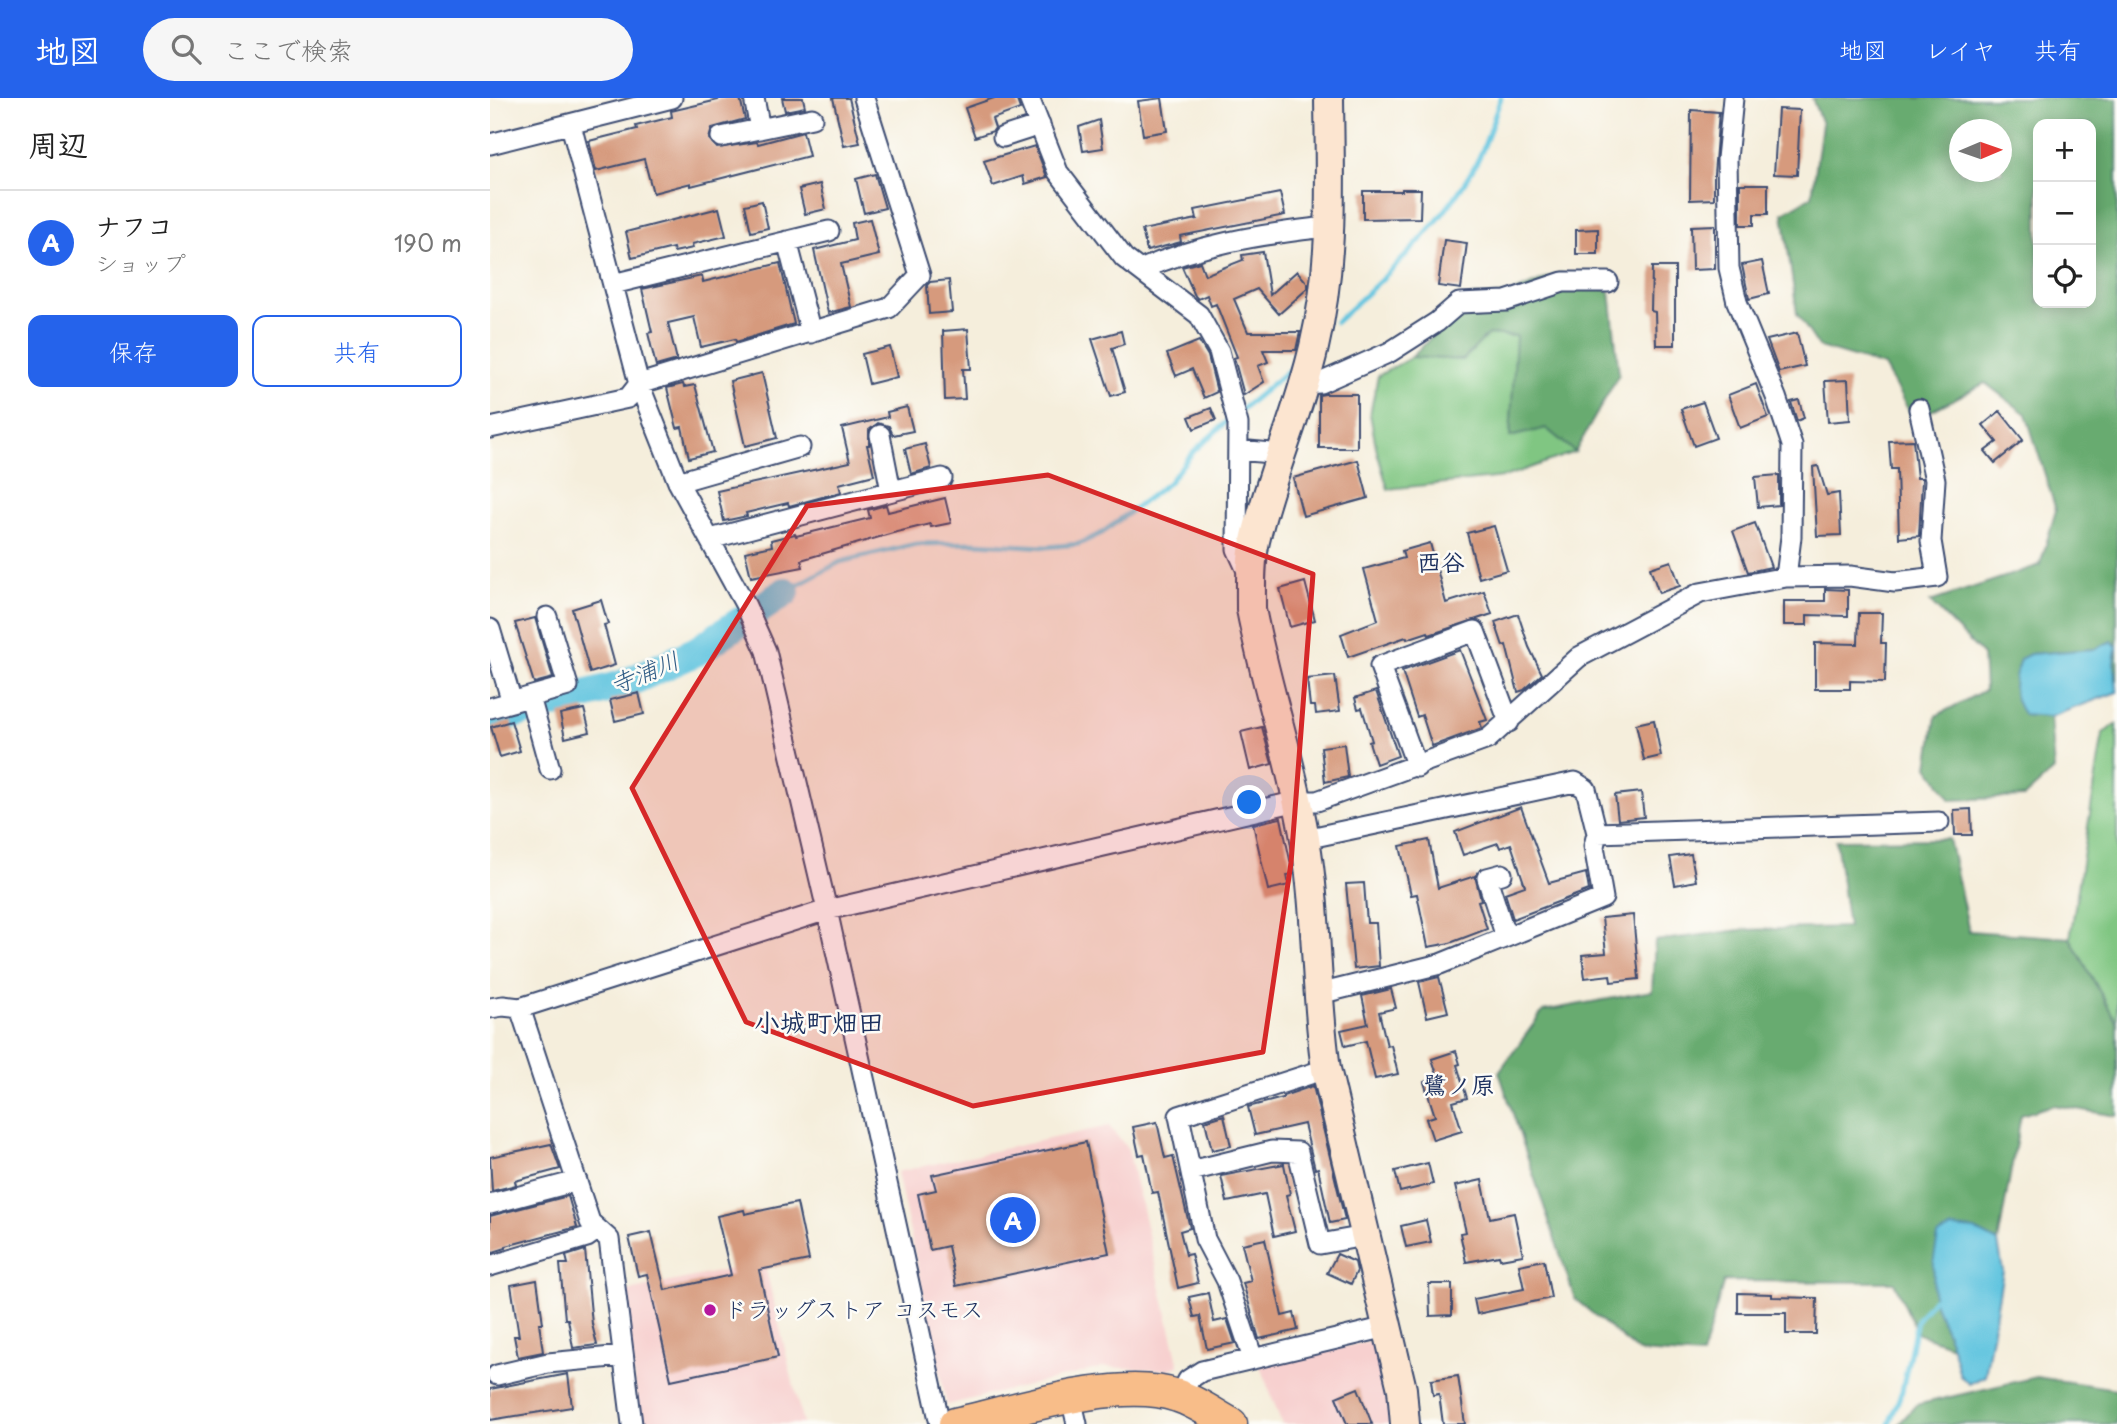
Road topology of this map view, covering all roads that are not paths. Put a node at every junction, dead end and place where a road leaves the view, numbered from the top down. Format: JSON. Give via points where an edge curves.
{"nodes":[{"id":1,"x":672,"y":98,"type":"edge"},
{"id":2,"x":754,"y":98,"type":"edge"},
{"id":3,"x":864,"y":98,"type":"edge"},
{"id":4,"x":1029,"y":98,"type":"edge"},
{"id":5,"x":1329,"y":98,"type":"edge"},
{"id":6,"x":1733,"y":98,"type":"edge"},
{"id":7,"x":812,"y":118,"type":"dead end"},
{"id":8,"x":571,"y":124,"type":"junction"},
{"id":9,"x":1040,"y":125,"type":"junction"},
{"id":10,"x":761,"y":129,"type":"junction"},
{"id":11,"x":721,"y":137,"type":"dead end"},
{"id":12,"x":1003,"y":137,"type":"dead end"},
{"id":13,"x":490,"y":144,"type":"edge"},
{"id":14,"x":1331,"y":223,"type":"junction"},
{"id":15,"x":829,"y":231,"type":"dead end"},
{"id":16,"x":787,"y":241,"type":"junction"},
{"id":17,"x":1140,"y":270,"type":"junction"},
{"id":18,"x":1608,"y":282,"type":"dead end"},
{"id":19,"x":613,"y":284,"type":"junction"},
{"id":20,"x":811,"y":333,"type":"junction"},
{"id":21,"x":639,"y":384,"type":"junction"},
{"id":22,"x":1303,"y":384,"type":"junction"},
{"id":23,"x":1919,"y":409,"type":"dead end"},
{"id":24,"x":490,"y":428,"type":"edge"},
{"id":25,"x":880,"y":435,"type":"dead end"},
{"id":26,"x":800,"y":447,"type":"dead end"},
{"id":27,"x":1238,"y":450,"type":"junction"},
{"id":28,"x":1281,"y":454,"type":"junction"},
{"id":29,"x":942,"y":478,"type":"dead end"},
{"id":30,"x":678,"y":482,"type":"junction"},
{"id":31,"x":891,"y":491,"type":"junction"},
{"id":32,"x":710,"y":539,"type":"junction"},
{"id":33,"x":1250,"y":576,"type":"junction"},
{"id":34,"x":1786,"y":577,"type":"junction"},
{"id":35,"x":547,"y":617,"type":"dead end"},
{"id":36,"x":490,"y":629,"type":"edge"},
{"id":37,"x":521,"y":700,"type":"junction"},
{"id":38,"x":490,"y":708,"type":"edge"},
{"id":39,"x":1509,"y":722,"type":"junction"},
{"id":40,"x":1417,"y":767,"type":"junction"},
{"id":41,"x":550,"y":769,"type":"dead end"},
{"id":42,"x":1298,"y":800,"type":"junction"},
{"id":43,"x":1939,"y":822,"type":"dead end"},
{"id":44,"x":1597,"y":833,"type":"junction"},
{"id":45,"x":1305,"y":839,"type":"junction"},
{"id":46,"x":1502,"y":874,"type":"dead end"},
{"id":47,"x":827,"y":910,"type":"junction"},
{"id":48,"x":1506,"y":937,"type":"junction"},
{"id":49,"x":1319,"y":994,"type":"junction"},
{"id":50,"x":490,"y":1008,"type":"edge"},
{"id":51,"x":520,"y":1008,"type":"junction"},
{"id":52,"x":1326,"y":1069,"type":"junction"},
{"id":53,"x":1191,"y":1171,"type":"junction"},
{"id":54,"x":577,"y":1181,"type":"junction"},
{"id":55,"x":490,"y":1204,"type":"edge"},
{"id":56,"x":597,"y":1230,"type":"junction"},
{"id":57,"x":1365,"y":1236,"type":"junction"},
{"id":58,"x":490,"y":1266,"type":"edge"},
{"id":59,"x":1387,"y":1327,"type":"junction"},
{"id":60,"x":623,"y":1356,"type":"junction"},
{"id":61,"x":1253,"y":1359,"type":"junction"},
{"id":62,"x":496,"y":1374,"type":"dead end"},
{"id":63,"x":1180,"y":1396,"type":"junction"},
{"id":64,"x":1074,"y":1411,"type":"edge"},
{"id":65,"x":632,"y":1424,"type":"edge"},
{"id":66,"x":940,"y":1424,"type":"edge"},
{"id":67,"x":955,"y":1424,"type":"edge"},
{"id":68,"x":1231,"y":1424,"type":"edge"},
{"id":69,"x":1405,"y":1424,"type":"edge"}],
"edges":[{"from":1,"to":8,"type":"street"},
{"from":2,"to":10,"type":"street"},
{"from":3,"to":20,"type":"street","via":[[920,275],[889,307]]},
{"from":4,"to":9,"type":"street"},
{"from":5,"to":14,"type":"street"},
{"from":6,"to":34,"type":"street","via":[[1727,159],[1729,268],[1737,302],[1792,445]]},
{"from":7,"to":10,"type":"street"},
{"from":8,"to":13,"type":"street"},
{"from":8,"to":19,"type":"street"},
{"from":9,"to":12,"type":"street"},
{"from":9,"to":17,"type":"street","via":[[1058,172],[1124,258]]},
{"from":10,"to":11,"type":"street"},
{"from":14,"to":17,"type":"street","via":[[1205,246]]},
{"from":14,"to":22,"type":"street","via":[[1324,305]]},
{"from":15,"to":16,"type":"street"},
{"from":16,"to":19,"type":"street"},
{"from":16,"to":20,"type":"street"},
{"from":17,"to":27,"type":"street","via":[[1199,315],[1219,351],[1236,415]]},
{"from":18,"to":22,"type":"street","via":[[1563,282],[1506,301],[1459,303],[1390,352],[1320,383]]},
{"from":19,"to":21,"type":"street"},
{"from":20,"to":21,"type":"street"},
{"from":21,"to":24,"type":"street","via":[[628,398]]},
{"from":21,"to":30,"type":"street"},
{"from":22,"to":28,"type":"street"},
{"from":23,"to":34,"type":"street","via":[[1935,480],[1931,541],[1937,577],[1895,582],[1850,576]]},
{"from":25,"to":31,"type":"street"},
{"from":26,"to":30,"type":"street"},
{"from":27,"to":28,"type":"street"},
{"from":27,"to":33,"type":"street","via":[[1237,549]]},
{"from":28,"to":33,"type":"street","via":[[1255,542]]},
{"from":29,"to":31,"type":"street"},
{"from":30,"to":32,"type":"street"},
{"from":31,"to":32,"type":"street"},
{"from":32,"to":47,"type":"street","via":[[766,651]]},
{"from":33,"to":42,"type":"street","via":[[1258,645]]},
{"from":34,"to":39,"type":"street","via":[[1700,593],[1579,657]]},
{"from":35,"to":37,"type":"street","via":[[568,686]]},
{"from":36,"to":37,"type":"street"},
{"from":37,"to":38,"type":"street"},
{"from":37,"to":41,"type":"street"},
{"from":39,"to":40,"type":"street","via":[[1488,739]]},
{"from":39,"to":40,"type":"street","via":[[1475,631],[1380,666]]},
{"from":40,"to":42,"type":"street","via":[[1317,801]]},
{"from":42,"to":45,"type":"street"},
{"from":42,"to":47,"type":"street"},
{"from":43,"to":44,"type":"street"},
{"from":44,"to":45,"type":"street","via":[[1586,789],[1576,782]]},
{"from":44,"to":48,"type":"street","via":[[1594,846],[1603,898]]},
{"from":45,"to":49,"type":"street","via":[[1314,893]]},
{"from":46,"to":48,"type":"street","via":[[1488,878]]},
{"from":47,"to":51,"type":"street"},
{"from":47,"to":66,"type":"street"},
{"from":48,"to":49,"type":"street","via":[[1440,964]]},
{"from":49,"to":52,"type":"street"},
{"from":50,"to":51,"type":"street"},
{"from":51,"to":54,"type":"street"},
{"from":52,"to":53,"type":"street","via":[[1179,1116]]},
{"from":52,"to":57,"type":"street"},
{"from":53,"to":57,"type":"street","via":[[1272,1151],[1298,1152],[1320,1244]]},
{"from":53,"to":61,"type":"street","via":[[1205,1239],[1227,1281]]},
{"from":54,"to":55,"type":"street"},
{"from":54,"to":56,"type":"street"},
{"from":56,"to":58,"type":"street"},
{"from":56,"to":60,"type":"street","via":[[610,1239]]},
{"from":57,"to":59,"type":"street"},
{"from":59,"to":61,"type":"street"},
{"from":59,"to":69,"type":"street"},
{"from":60,"to":62,"type":"street","via":[[548,1363]]},
{"from":60,"to":65,"type":"street"},
{"from":61,"to":63,"type":"street","via":[[1202,1371],[1188,1380]]},
{"from":63,"to":64,"type":"main road","via":[[1150,1389],[1108,1391]]},
{"from":63,"to":68,"type":"main road"},
{"from":64,"to":67,"type":"main road"}]}
